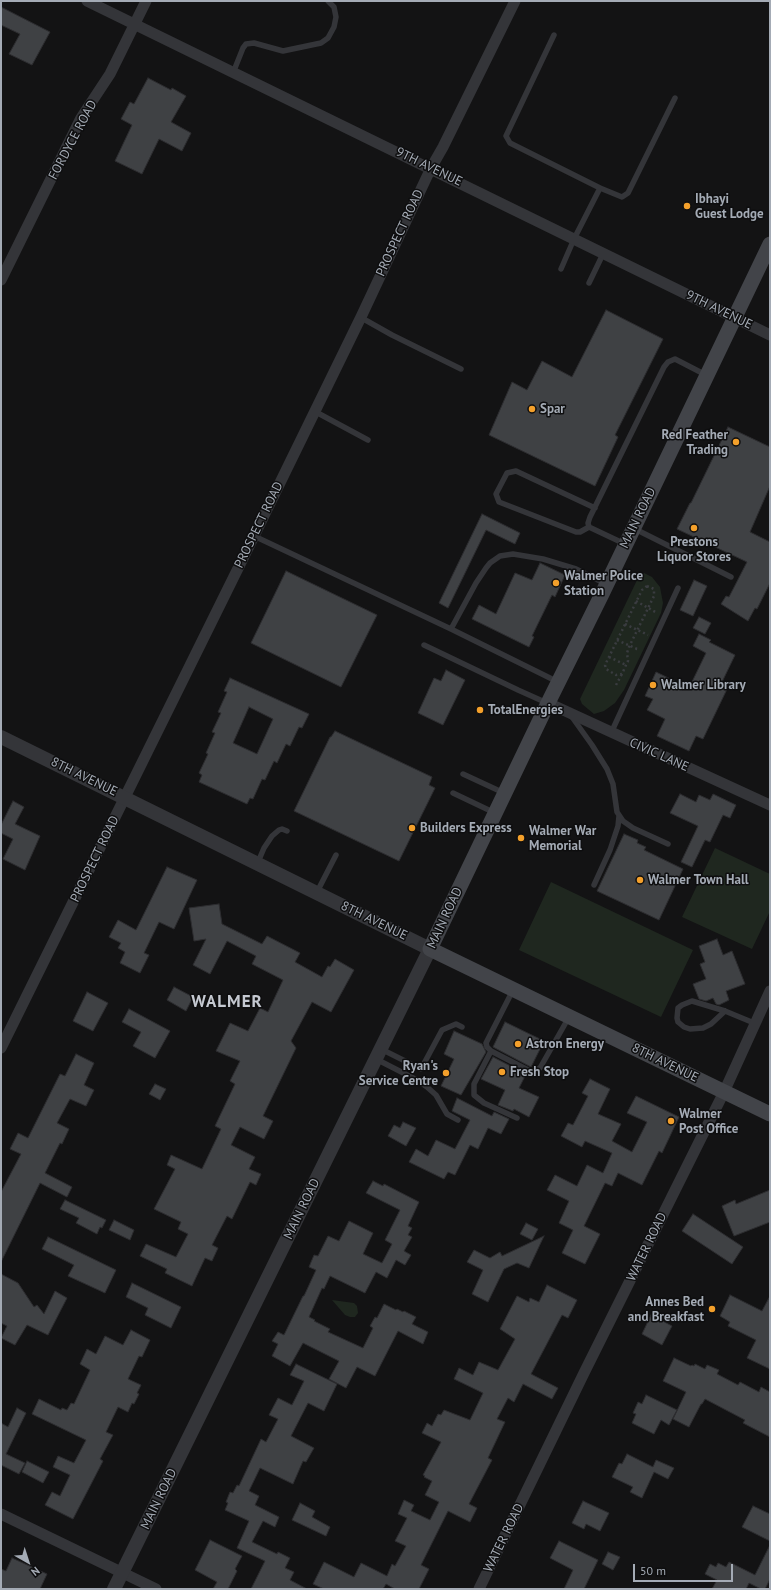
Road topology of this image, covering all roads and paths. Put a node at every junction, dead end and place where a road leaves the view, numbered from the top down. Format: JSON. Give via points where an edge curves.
{"nodes":[{"id":1,"x":87,"y":1,"type":"edge"},
{"id":2,"x":146,"y":1,"type":"edge"},
{"id":3,"x":328,"y":1,"type":"edge"},
{"id":4,"x":515,"y":1,"type":"edge"},
{"id":5,"x":135,"y":24,"type":"junction"},
{"id":6,"x":554,"y":35,"type":"dead end"},
{"id":7,"x":233,"y":73,"type":"junction"},
{"id":8,"x":675,"y":98,"type":"dead end"},
{"id":9,"x":431,"y":168,"type":"junction"},
{"id":10,"x":600,"y":188,"type":"junction"},
{"id":11,"x":574,"y":239,"type":"junction"},
{"id":12,"x":770,"y":244,"type":"edge"},
{"id":13,"x":603,"y":254,"type":"junction"},
{"id":14,"x":561,"y":269,"type":"dead end"},
{"id":15,"x":1,"y":280,"type":"edge"},
{"id":16,"x":589,"y":283,"type":"dead end"},
{"id":17,"x":360,"y":318,"type":"junction"},
{"id":18,"x":735,"y":318,"type":"junction"},
{"id":19,"x":770,"y":335,"type":"edge"},
{"id":20,"x":461,"y":368,"type":"dead end"},
{"id":21,"x":706,"y":375,"type":"junction"},
{"id":22,"x":314,"y":411,"type":"junction"},
{"id":23,"x":368,"y":440,"type":"dead end"},
{"id":24,"x":595,"y":508,"type":"junction"},
{"id":25,"x":589,"y":527,"type":"junction"},
{"id":26,"x":633,"y":528,"type":"junction"},
{"id":27,"x":254,"y":536,"type":"junction"},
{"id":28,"x":625,"y":544,"type":"junction"},
{"id":29,"x":731,"y":577,"type":"dead end"},
{"id":30,"x":607,"y":584,"type":"junction"},
{"id":31,"x":678,"y":588,"type":"dead end"},
{"id":32,"x":636,"y":601,"type":"junction"},
{"id":33,"x":648,"y":607,"type":"junction"},
{"id":34,"x":658,"y":617,"type":"dead end"},
{"id":35,"x":625,"y":624,"type":"junction"},
{"id":36,"x":451,"y":629,"type":"junction"},
{"id":37,"x":652,"y":629,"type":"dead end"},
{"id":38,"x":637,"y":630,"type":"junction"},
{"id":39,"x":648,"y":636,"type":"junction"},
{"id":40,"x":617,"y":640,"type":"junction"},
{"id":41,"x":646,"y":640,"type":"dead end"},
{"id":42,"x":424,"y":645,"type":"dead end"},
{"id":43,"x":629,"y":646,"type":"junction"},
{"id":44,"x":643,"y":647,"type":"dead end"},
{"id":45,"x":609,"y":657,"type":"junction"},
{"id":46,"x":626,"y":665,"type":"junction"},
{"id":47,"x":622,"y":674,"type":"junction"},
{"id":48,"x":558,"y":682,"type":"junction"},
{"id":49,"x":616,"y":685,"type":"dead end"},
{"id":50,"x":548,"y":703,"type":"junction"},
{"id":51,"x":569,"y":713,"type":"junction"},
{"id":52,"x":610,"y":733,"type":"junction"},
{"id":53,"x":1,"y":737,"type":"edge"},
{"id":54,"x":463,"y":774,"type":"dead end"},
{"id":55,"x":453,"y":793,"type":"dead end"},
{"id":56,"x":504,"y":793,"type":"junction"},
{"id":57,"x":125,"y":797,"type":"junction"},
{"id":58,"x":770,"y":805,"type":"edge"},
{"id":59,"x":495,"y":813,"type":"junction"},
{"id":60,"x":619,"y":816,"type":"junction"},
{"id":61,"x":287,"y":831,"type":"dead end"},
{"id":62,"x":668,"y":844,"type":"dead end"},
{"id":63,"x":336,"y":855,"type":"dead end"},
{"id":64,"x":258,"y":863,"type":"junction"},
{"id":65,"x":594,"y":885,"type":"dead end"},
{"id":66,"x":317,"y":892,"type":"junction"},
{"id":67,"x":430,"y":949,"type":"junction"},
{"id":68,"x":513,"y":989,"type":"junction"},
{"id":69,"x":770,"y":991,"type":"edge"},
{"id":70,"x":725,"y":1011,"type":"junction"},
{"id":71,"x":569,"y":1016,"type":"junction"},
{"id":72,"x":754,"y":1023,"type":"junction"},
{"id":73,"x":462,"y":1026,"type":"dead end"},
{"id":74,"x":1,"y":1048,"type":"edge"},
{"id":75,"x":491,"y":1051,"type":"junction"},
{"id":76,"x":378,"y":1054,"type":"junction"},
{"id":77,"x":724,"y":1092,"type":"junction"},
{"id":78,"x":770,"y":1114,"type":"edge"},
{"id":79,"x":517,"y":1118,"type":"dead end"},
{"id":80,"x":458,"y":1120,"type":"dead end"},
{"id":81,"x":1,"y":1514,"type":"edge"},
{"id":82,"x":122,"y":1573,"type":"junction"},
{"id":83,"x":114,"y":1589,"type":"edge"},
{"id":84,"x":156,"y":1589,"type":"edge"},
{"id":85,"x":479,"y":1589,"type":"edge"}],
"edges":[{"from":1,"to":5,"type":"street","name":"9TH AVENUE"},
{"from":2,"to":5,"type":"street","name":"FORDYCE ROAD"},
{"from":3,"to":7,"type":"lane","via":[[334,7],[336,18],[328,38],[321,43],[283,51],[254,43],[246,44]]},
{"from":4,"to":9,"type":"street","name":"PROSPECT ROAD"},
{"from":5,"to":7,"type":"street","name":"9TH AVENUE"},
{"from":5,"to":15,"type":"street","name":"FORDYCE ROAD","via":[[110,74],[81,118]]},
{"from":6,"to":10,"type":"lane","via":[[506,136],[510,143]]},
{"from":7,"to":9,"type":"street","name":"9TH AVENUE"},
{"from":8,"to":10,"type":"lane","via":[[628,193],[622,197]]},
{"from":9,"to":11,"type":"street","name":"9TH AVENUE"},
{"from":9,"to":17,"type":"street","name":"PROSPECT ROAD"},
{"from":10,"to":11,"type":"lane"},
{"from":11,"to":13,"type":"street","name":"9TH AVENUE"},
{"from":11,"to":14,"type":"lane"},
{"from":12,"to":18,"type":"main road","name":"MAIN ROAD"},
{"from":13,"to":16,"type":"lane"},
{"from":13,"to":18,"type":"street","name":"9TH AVENUE"},
{"from":17,"to":20,"type":"lane"},
{"from":17,"to":22,"type":"street","name":"PROSPECT ROAD"},
{"from":18,"to":19,"type":"street","name":"9TH AVENUE"},
{"from":18,"to":21,"type":"main road","name":"MAIN ROAD"},
{"from":21,"to":24,"type":"lane","via":[[675,359],[668,362]]},
{"from":21,"to":26,"type":"main road","name":"MAIN ROAD"},
{"from":22,"to":23,"type":"lane"},
{"from":22,"to":27,"type":"street","name":"PROSPECT ROAD"},
{"from":24,"to":25,"type":"lane","via":[[589,520]]},
{"from":24,"to":25,"type":"lane","via":[[516,471],[507,473],[496,494],[499,502],[576,532]]},
{"from":25,"to":28,"type":"lane"},
{"from":26,"to":28,"type":"main road","name":"MAIN ROAD"},
{"from":26,"to":29,"type":"lane"},
{"from":27,"to":36,"type":"lane"},
{"from":27,"to":57,"type":"street","name":"PROSPECT ROAD"},
{"from":28,"to":30,"type":"main road","name":"MAIN ROAD"},
{"from":30,"to":36,"type":"lane","via":[[576,569],[543,559],[513,554],[500,556],[490,563],[476,582]]},
{"from":30,"to":48,"type":"main road","name":"MAIN ROAD"},
{"from":31,"to":52,"type":"lane"},
{"from":32,"to":33,"type":"path"},
{"from":32,"to":33,"type":"path","via":[[644,587],[651,587],[654,589],[654,596]]},
{"from":32,"to":35,"type":"path"},
{"from":33,"to":34,"type":"path","via":[[656,611]]},
{"from":33,"to":38,"type":"path"},
{"from":35,"to":38,"type":"path"},
{"from":35,"to":40,"type":"path"},
{"from":36,"to":48,"type":"lane"},
{"from":37,"to":39,"type":"path"},
{"from":38,"to":39,"type":"path"},
{"from":38,"to":43,"type":"path"},
{"from":39,"to":41,"type":"path"},
{"from":40,"to":43,"type":"path"},
{"from":40,"to":45,"type":"path"},
{"from":42,"to":50,"type":"lane"},
{"from":43,"to":44,"type":"path","via":[[637,649]]},
{"from":43,"to":46,"type":"path"},
{"from":45,"to":46,"type":"path"},
{"from":45,"to":47,"type":"path","via":[[606,669],[616,675]]},
{"from":46,"to":47,"type":"path"},
{"from":47,"to":49,"type":"path"},
{"from":48,"to":50,"type":"main road","name":"MAIN ROAD"},
{"from":50,"to":51,"type":"street","name":"CIVIC LANE"},
{"from":50,"to":56,"type":"main road","name":"MAIN ROAD"},
{"from":51,"to":52,"type":"street","name":"CIVIC LANE"},
{"from":51,"to":60,"type":"lane","via":[[606,769],[613,784]]},
{"from":52,"to":58,"type":"street","name":"CIVIC LANE"},
{"from":53,"to":57,"type":"street","name":"8TH AVENUE"},
{"from":54,"to":56,"type":"lane"},
{"from":55,"to":59,"type":"lane"},
{"from":56,"to":59,"type":"main road","name":"MAIN ROAD"},
{"from":57,"to":64,"type":"street","name":"8TH AVENUE"},
{"from":57,"to":74,"type":"street","name":"PROSPECT ROAD"},
{"from":59,"to":67,"type":"main road","name":"MAIN ROAD"},
{"from":60,"to":62,"type":"lane","via":[[633,828]]},
{"from":60,"to":65,"type":"lane","via":[[610,850]]},
{"from":61,"to":64,"type":"lane","via":[[279,830],[272,836]]},
{"from":63,"to":66,"type":"lane"},
{"from":64,"to":66,"type":"street","name":"8TH AVENUE"},
{"from":66,"to":67,"type":"street","name":"8TH AVENUE"},
{"from":67,"to":68,"type":"main road","name":"8TH AVENUE"},
{"from":67,"to":76,"type":"street","name":"MAIN ROAD"},
{"from":68,"to":71,"type":"main road","name":"8TH AVENUE"},
{"from":68,"to":75,"type":"lane","via":[[486,1043]]},
{"from":69,"to":72,"type":"street","name":"WATER ROAD"},
{"from":70,"to":70,"type":"lane","via":[[687,1002],[678,1008],[677,1018],[684,1027],[703,1028],[712,1024]]},
{"from":70,"to":72,"type":"lane"},
{"from":71,"to":75,"type":"lane","via":[[536,1071],[532,1072]]},
{"from":71,"to":77,"type":"main road","name":"8TH AVENUE"},
{"from":72,"to":77,"type":"street","name":"WATER ROAD"},
{"from":73,"to":76,"type":"lane","via":[[456,1024],[442,1030],[421,1069]]},
{"from":75,"to":79,"type":"lane","via":[[474,1084],[474,1095],[484,1103]]},
{"from":76,"to":80,"type":"lane","via":[[427,1087],[436,1095],[444,1111]]},
{"from":76,"to":82,"type":"street","name":"MAIN ROAD"},
{"from":77,"to":78,"type":"main road","name":"8TH AVENUE"},
{"from":77,"to":85,"type":"street","name":"WATER ROAD"},
{"from":81,"to":82,"type":"street"},
{"from":82,"to":83,"type":"street","name":"MAIN ROAD"},
{"from":82,"to":84,"type":"street"}]}
